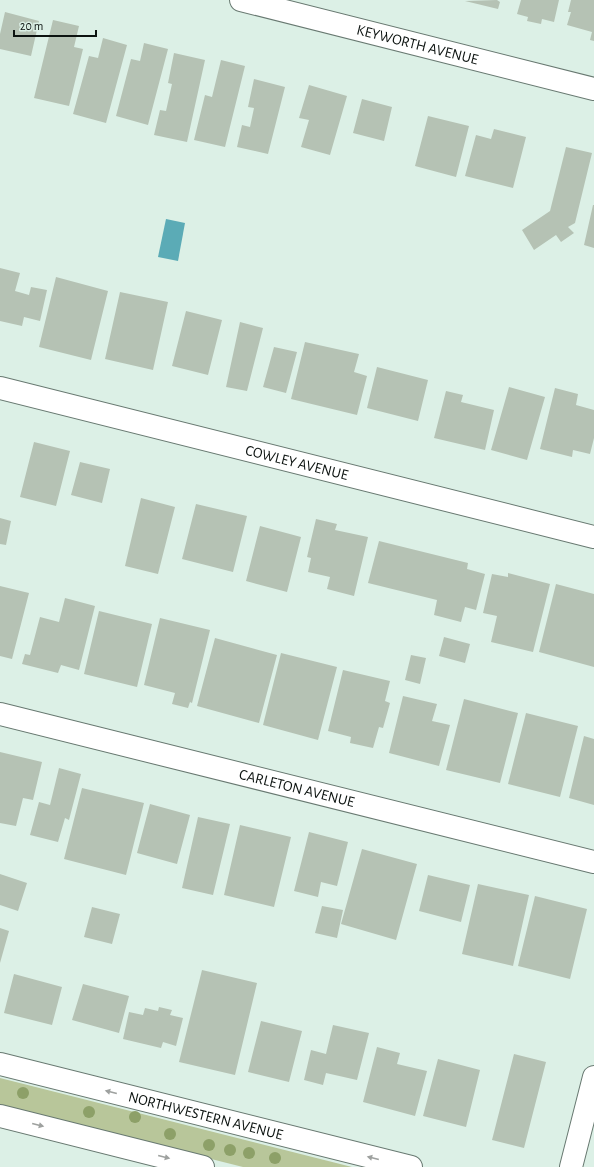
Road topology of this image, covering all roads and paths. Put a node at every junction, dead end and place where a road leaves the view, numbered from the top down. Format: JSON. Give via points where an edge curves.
{"nodes":[{"id":1,"x":241,"y":0,"type":"edge"},
{"id":2,"x":594,"y":89,"type":"edge"},
{"id":3,"x":0,"y":388,"type":"edge"},
{"id":4,"x":594,"y":538,"type":"edge"},
{"id":5,"x":0,"y":714,"type":"edge"},
{"id":6,"x":594,"y":862,"type":"edge"},
{"id":7,"x":0,"y":1064,"type":"edge"},
{"id":8,"x":594,"y":1077,"type":"edge"},
{"id":9,"x":0,"y":1116,"type":"edge"},
{"id":10,"x":203,"y":1167,"type":"edge"},
{"id":11,"x":411,"y":1167,"type":"edge"},
{"id":12,"x":571,"y":1167,"type":"edge"}],
"edges":[{"from":1,"to":2,"type":"street","name":"KEYWORTH AVENUE"},
{"from":3,"to":4,"type":"street","name":"COWLEY AVENUE"},
{"from":5,"to":6,"type":"street","name":"CARLETON AVENUE"},
{"from":11,"to":7,"type":"street","name":"NORTHWESTERN AVENUE","one_way":true},
{"from":8,"to":12,"type":"street"},
{"from":9,"to":10,"type":"street","one_way":true}]}
